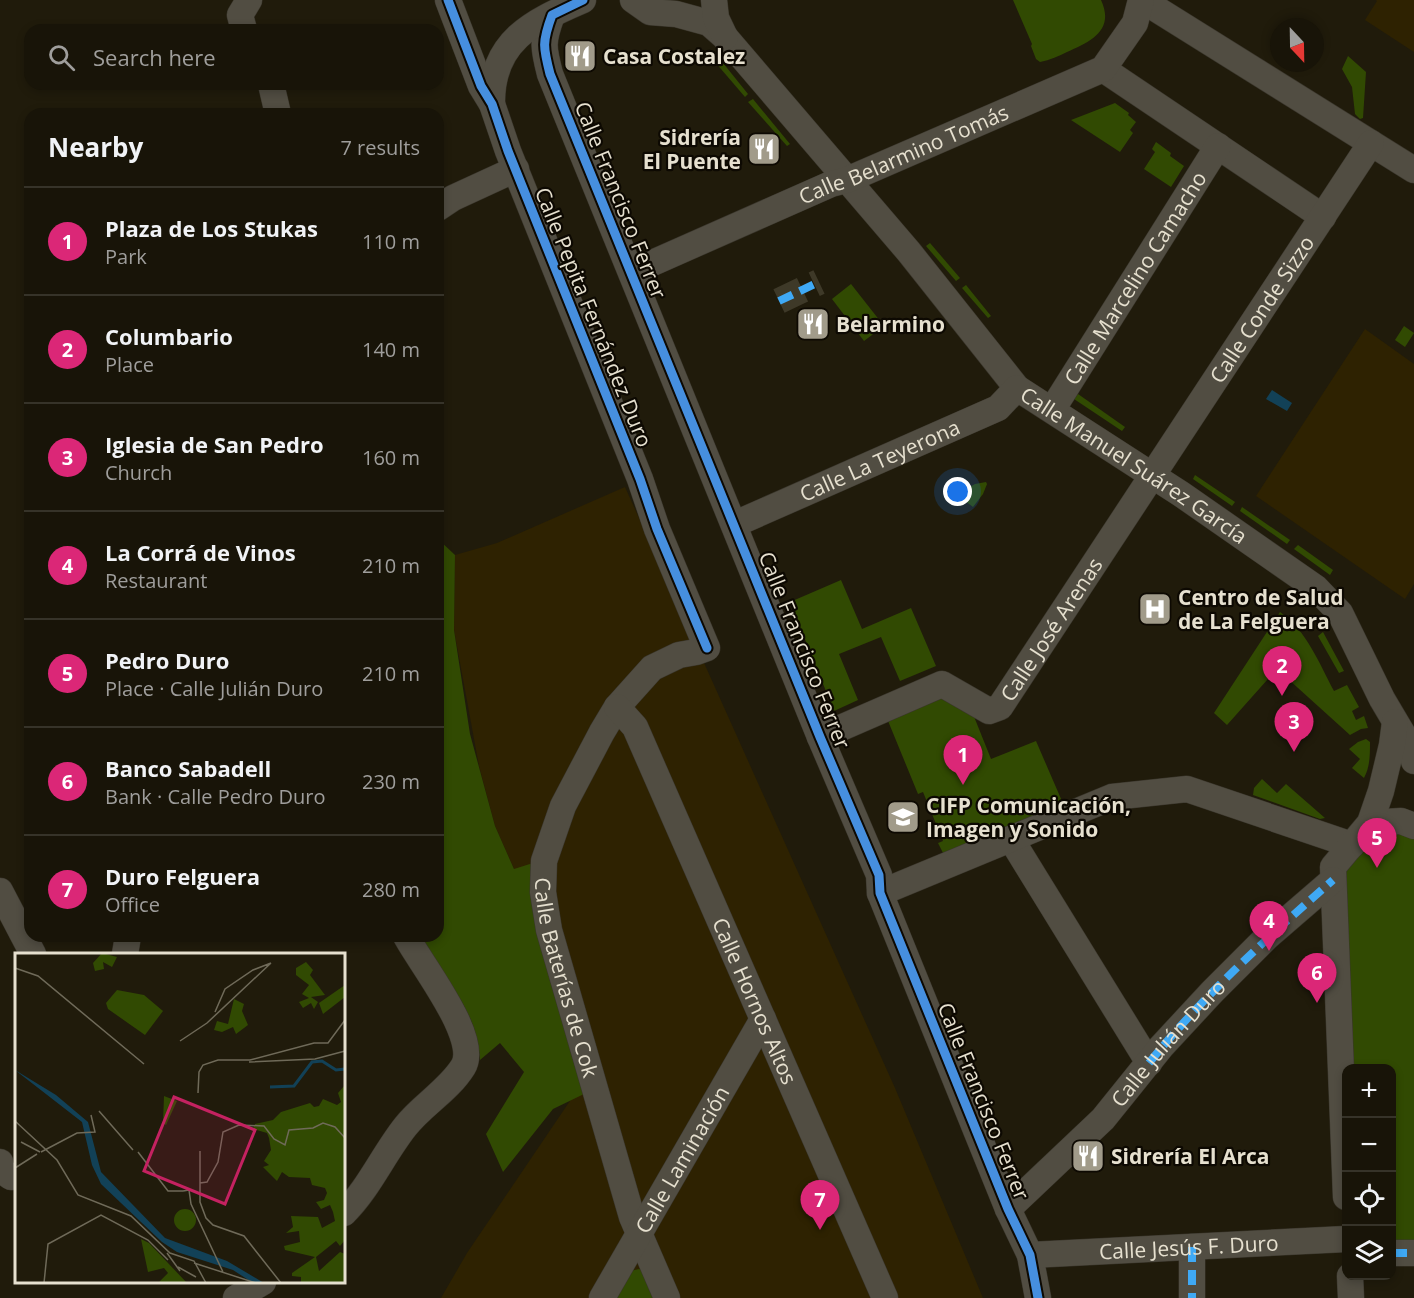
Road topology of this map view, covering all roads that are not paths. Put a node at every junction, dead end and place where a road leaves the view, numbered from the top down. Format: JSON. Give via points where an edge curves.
{"nodes":[{"id":1,"x":249,"y":0,"type":"edge"},
{"id":2,"x":448,"y":0,"type":"edge"},
{"id":3,"x":583,"y":0,"type":"edge"},
{"id":4,"x":633,"y":0,"type":"edge"},
{"id":5,"x":700,"y":0,"type":"edge"},
{"id":6,"x":714,"y":0,"type":"edge"},
{"id":7,"x":1142,"y":0,"type":"edge"},
{"id":8,"x":676,"y":14,"type":"junction"},
{"id":9,"x":552,"y":15,"type":"junction"},
{"id":10,"x":242,"y":24,"type":"edge"},
{"id":11,"x":725,"y":37,"type":"junction"},
{"id":12,"x":467,"y":52,"type":"junction"},
{"id":13,"x":500,"y":58,"type":"junction"},
{"id":14,"x":1103,"y":69,"type":"junction"},
{"id":15,"x":272,"y":90,"type":"edge"},
{"id":16,"x":492,"y":104,"type":"junction"},
{"id":17,"x":277,"y":108,"type":"edge"},
{"id":18,"x":1371,"y":143,"type":"junction"},
{"id":19,"x":1218,"y":146,"type":"junction"},
{"id":20,"x":516,"y":169,"type":"junction"},
{"id":21,"x":1414,"y":170,"type":"edge"},
{"id":22,"x":847,"y":180,"type":"junction"},
{"id":23,"x":444,"y":204,"type":"edge"},
{"id":24,"x":1323,"y":217,"type":"junction"},
{"id":25,"x":632,"y":272,"type":"junction"},
{"id":26,"x":1017,"y":388,"type":"junction"},
{"id":27,"x":1052,"y":410,"type":"junction"},
{"id":28,"x":1152,"y":474,"type":"junction"},
{"id":29,"x":735,"y":524,"type":"junction"},
{"id":30,"x":702,"y":636,"type":"joint"},
{"id":31,"x":617,"y":707,"type":"junction"},
{"id":32,"x":1395,"y":722,"type":"junction"},
{"id":33,"x":820,"y":737,"type":"junction"},
{"id":34,"x":1413,"y":752,"type":"edge"},
{"id":35,"x":1370,"y":823,"type":"junction"},
{"id":36,"x":1414,"y":826,"type":"edge"},
{"id":37,"x":1011,"y":839,"type":"junction"},
{"id":38,"x":1352,"y":845,"type":"junction"},
{"id":39,"x":1333,"y":874,"type":"junction"},
{"id":40,"x":0,"y":891,"type":"edge"},
{"id":41,"x":880,"y":893,"type":"junction"},
{"id":42,"x":24,"y":937,"type":"edge"},
{"id":43,"x":410,"y":942,"type":"edge"},
{"id":44,"x":763,"y":1019,"type":"junction"},
{"id":45,"x":1149,"y":1063,"type":"junction"},
{"id":46,"x":0,"y":1162,"type":"edge"},
{"id":47,"x":1346,"y":1172,"type":"edge"},
{"id":48,"x":15,"y":1176,"type":"edge"},
{"id":49,"x":1008,"y":1209,"type":"junction"},
{"id":50,"x":345,"y":1212,"type":"edge"},
{"id":51,"x":639,"y":1234,"type":"junction"},
{"id":52,"x":1342,"y":1239,"type":"edge"},
{"id":53,"x":1192,"y":1247,"type":"junction"},
{"id":54,"x":1396,"y":1253,"type":"edge"},
{"id":55,"x":1414,"y":1253,"type":"edge"},
{"id":56,"x":1030,"y":1255,"type":"junction"},
{"id":57,"x":1350,"y":1280,"type":"edge"},
{"id":58,"x":260,"y":1283,"type":"edge"},
{"id":59,"x":882,"y":1297,"type":"edge"},
{"id":60,"x":236,"y":1298,"type":"edge"},
{"id":61,"x":602,"y":1298,"type":"edge"},
{"id":62,"x":667,"y":1298,"type":"edge"},
{"id":63,"x":1038,"y":1298,"type":"edge"},
{"id":64,"x":1192,"y":1298,"type":"edge"},
{"id":65,"x":1351,"y":1298,"type":"edge"}],
"edges":[{"from":1,"to":10,"type":"street","via":[[240,15]]},
{"from":2,"to":12,"type":"street","name":"Calle Pepita Fernández Duro"},
{"from":3,"to":9,"type":"street"},
{"from":4,"to":8,"type":"street","via":[[651,12]]},
{"from":5,"to":8,"type":"street"},
{"from":6,"to":11,"type":"street","via":[[716,18]]},
{"from":7,"to":14,"type":"street","via":[[1135,23]]},
{"from":7,"to":18,"type":"street"},
{"from":8,"to":11,"type":"street","via":[[709,23]]},
{"from":9,"to":13,"type":"street","via":[[520,33]]},
{"from":9,"to":25,"type":"street","name":"Calle Francisco Ferrer","via":[[544,35],[550,74]]},
{"from":11,"to":22,"type":"street","name":"Calle Manuel Suárez García"},
{"from":12,"to":13,"type":"street","via":[[476,58]]},
{"from":12,"to":16,"type":"street","name":"Calle Pepita Fernández Duro"},
{"from":13,"to":16,"type":"street"},
{"from":14,"to":19,"type":"street"},
{"from":14,"to":22,"type":"street","name":"Calle Belarmino Tomás"},
{"from":15,"to":17,"type":"street"},
{"from":16,"to":20,"type":"street","name":"Calle Pepita Fernández Duro"},
{"from":18,"to":21,"type":"street"},
{"from":18,"to":24,"type":"street","name":"Calle Conde Sizzo"},
{"from":19,"to":24,"type":"street"},
{"from":19,"to":27,"type":"street","name":"Calle Marcelino Camacho"},
{"from":20,"to":23,"type":"street"},
{"from":20,"to":30,"type":"street","name":"Calle Pepita Fernández Duro"},
{"from":22,"to":25,"type":"street","name":"Calle Belarmino Tomás","via":[[831,183]]},
{"from":22,"to":26,"type":"street","name":"Calle Manuel Suárez García"},
{"from":24,"to":28,"type":"street","name":"Calle Conde Sizzo"},
{"from":25,"to":29,"type":"street","name":"Calle Francisco Ferrer"},
{"from":26,"to":27,"type":"street","name":"Calle Manuel Suárez García"},
{"from":26,"to":29,"type":"street","name":"Calle La Teyerona","via":[[998,408]]},
{"from":27,"to":28,"type":"street","name":"Calle Manuel Suárez García"},
{"from":28,"to":32,"type":"street","name":"Calle Manuel Suárez García","via":[[1316,588],[1340,613]]},
{"from":28,"to":33,"type":"street","name":"Calle José Arenas","via":[[1000,707],[989,711],[942,684]]},
{"from":29,"to":33,"type":"street","name":"Calle Francisco Ferrer"},
{"from":30,"to":31,"type":"street","name":"Calle Baterías de Cok","via":[[690,641],[679,655],[652,668]]},
{"from":31,"to":44,"type":"street","name":"Calle Hornos Altos","via":[[635,727]]},
{"from":31,"to":51,"type":"street","name":"Calle Baterías de Cok","via":[[564,806],[544,861],[543,892],[549,930]]},
{"from":32,"to":34,"type":"street","name":"Calle Manuel Suárez García"},
{"from":32,"to":35,"type":"street","name":"Calle Julián Duro","via":[[1384,779]]},
{"from":33,"to":41,"type":"street","name":"Calle Francisco Ferrer","via":[[879,874]]},
{"from":35,"to":36,"type":"street","via":[[1401,821]]},
{"from":35,"to":38,"type":"street","name":"Calle Julián Duro"},
{"from":37,"to":38,"type":"street","via":[[1112,797],[1187,789]]},
{"from":37,"to":41,"type":"street"},
{"from":37,"to":45,"type":"street"},
{"from":38,"to":39,"type":"street","name":"Calle Julián Duro"},
{"from":39,"to":45,"type":"street","name":"Calle Julián Duro","via":[[1212,992]]},
{"from":39,"to":47,"type":"street"},
{"from":40,"to":42,"type":"street"},
{"from":41,"to":49,"type":"street","name":"Calle Francisco Ferrer"},
{"from":43,"to":50,"type":"street","via":[[452,1009],[466,1054],[465,1064],[404,1128],[360,1196]]},
{"from":44,"to":51,"type":"street","name":"Calle Laminación"},
{"from":44,"to":59,"type":"street","name":"Calle Hornos Altos"},
{"from":45,"to":49,"type":"street","name":"Calle Julián Duro","via":[[1103,1119]]},
{"from":46,"to":48,"type":"street","via":[[1,1170]]},
{"from":49,"to":56,"type":"street","name":"Calle Francisco Ferrer"},
{"from":51,"to":61,"type":"street","name":"Calle Laminación"},
{"from":51,"to":62,"type":"street","name":"Calle Baterías de Cok"},
{"from":52,"to":53,"type":"street","name":"Calle Jesús F. Duro"},
{"from":53,"to":56,"type":"street","name":"Calle Jesús F. Duro"},
{"from":53,"to":64,"type":"street"},
{"from":54,"to":55,"type":"street"},
{"from":56,"to":63,"type":"street","name":"Calle Francisco Ferrer"},
{"from":57,"to":65,"type":"street"},
{"from":58,"to":60,"type":"street"}]}
